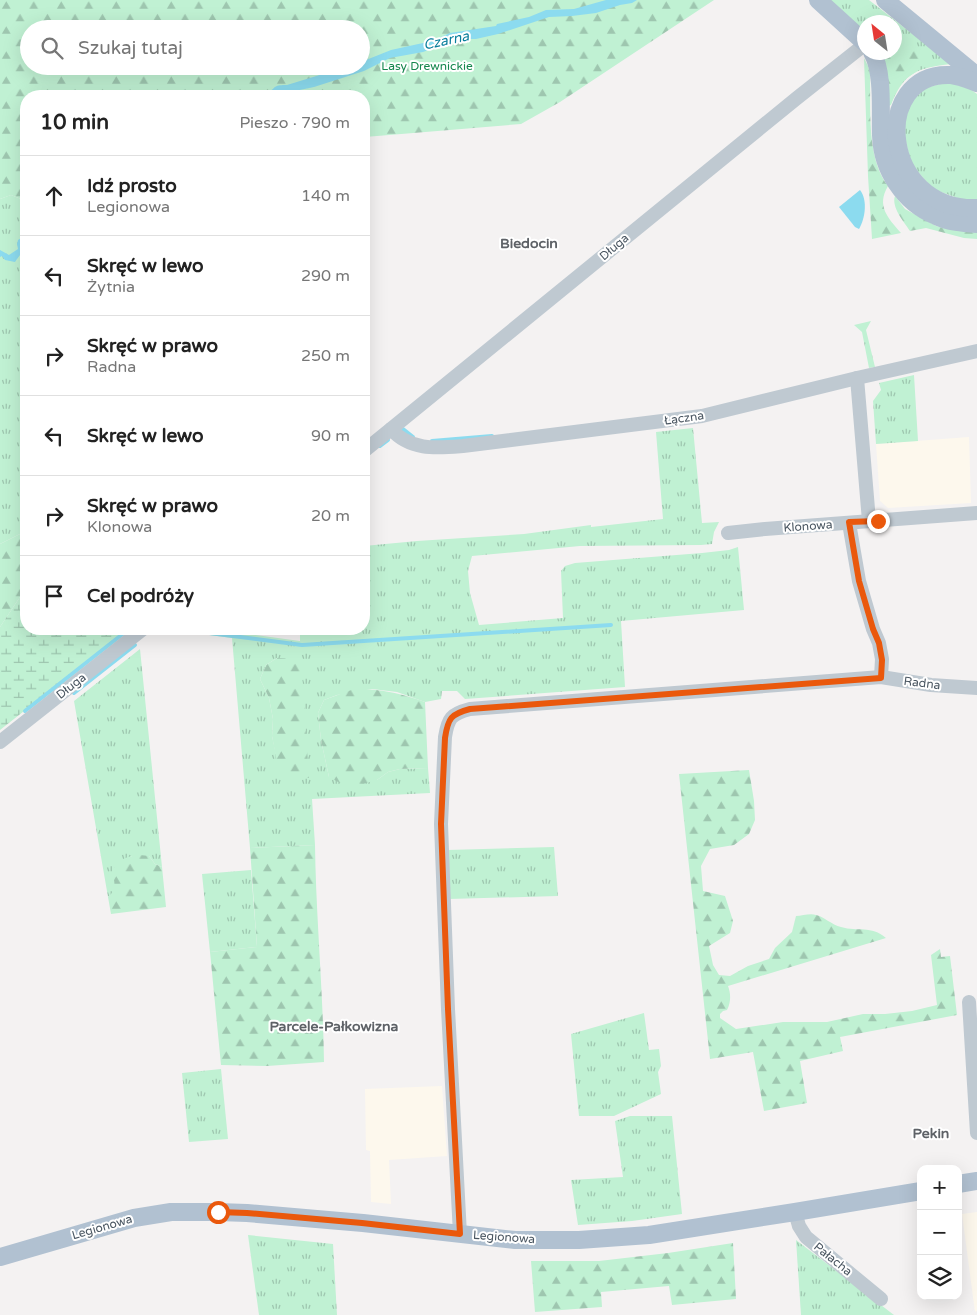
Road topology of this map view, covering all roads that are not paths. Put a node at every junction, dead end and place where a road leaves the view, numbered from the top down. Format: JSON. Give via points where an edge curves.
{"nodes":[{"id":1,"x":818,"y":0,"type":"edge"},
{"id":2,"x":885,"y":0,"type":"edge"},
{"id":3,"x":857,"y":37,"type":"edge"},
{"id":4,"x":857,"y":50,"type":"edge"},
{"id":5,"x":876,"y":60,"type":"edge"},
{"id":6,"x":977,"y":76,"type":"edge"},
{"id":7,"x":977,"y":83,"type":"edge"},
{"id":8,"x":977,"y":208,"type":"edge"},
{"id":9,"x":977,"y":224,"type":"edge"},
{"id":10,"x":977,"y":351,"type":"edge"},
{"id":11,"x":857,"y":378,"type":"junction"},
{"id":12,"x":391,"y":429,"type":"junction"},
{"id":13,"x":370,"y":446,"type":"edge"},
{"id":14,"x":977,"y":512,"type":"edge"},
{"id":15,"x":869,"y":521,"type":"junction"},
{"id":16,"x":849,"y":522,"type":"junction"},
{"id":17,"x":728,"y":533,"type":"dead end"},
{"id":18,"x":135,"y":635,"type":"edge"},
{"id":19,"x":881,"y":678,"type":"junction"},
{"id":20,"x":977,"y":688,"type":"edge"},
{"id":21,"x":0,"y":742,"type":"edge"},
{"id":22,"x":969,"y":1002,"type":"dead end"},
{"id":23,"x":977,"y":1133,"type":"edge"},
{"id":24,"x":977,"y":1181,"type":"edge"},
{"id":25,"x":962,"y":1183,"type":"edge"},
{"id":26,"x":917,"y":1192,"type":"edge"},
{"id":27,"x":795,"y":1212,"type":"junction"},
{"id":28,"x":460,"y":1234,"type":"junction"},
{"id":29,"x":0,"y":1257,"type":"edge"},
{"id":30,"x":881,"y":1299,"type":"dead end"}],
"edges":[{"from":1,"to":3,"type":"main road"},
{"from":2,"to":6,"type":"main road"},
{"from":4,"to":12,"type":"street","name":"Długa"},
{"from":5,"to":9,"type":"main road","via":[[881,143],[895,180],[908,198],[929,212],[951,221]]},
{"from":7,"to":8,"type":"main road","via":[[952,75],[922,82],[902,104],[896,133],[902,162],[920,187],[949,205]]},
{"from":10,"to":11,"type":"street","name":"Łączna"},
{"from":11,"to":12,"type":"street","name":"Łączna","via":[[702,416],[463,446],[421,447],[396,436]]},
{"from":11,"to":15,"type":"street"},
{"from":12,"to":13,"type":"street","name":"Długa"},
{"from":14,"to":15,"type":"street","name":"Klonowa"},
{"from":15,"to":16,"type":"street","name":"Klonowa"},
{"from":16,"to":17,"type":"street","name":"Klonowa"},
{"from":16,"to":19,"type":"street","via":[[859,581],[879,643]]},
{"from":18,"to":21,"type":"street","name":"Długa"},
{"from":19,"to":20,"type":"street","name":"Radna"},
{"from":19,"to":28,"type":"street","name":"Radna","via":[[470,709],[451,718],[446,726],[441,824]]},
{"from":22,"to":23,"type":"street"},
{"from":24,"to":25,"type":"main road"},
{"from":26,"to":27,"type":"main road","name":"Legionowa"},
{"from":27,"to":28,"type":"main road","name":"Legionowa","via":[[649,1235],[579,1240],[515,1240]]},
{"from":27,"to":30,"type":"street","name":"Pałacha","via":[[806,1237]]},
{"from":28,"to":29,"type":"main road","name":"Legionowa","via":[[247,1213],[171,1212],[126,1220]]}]}
